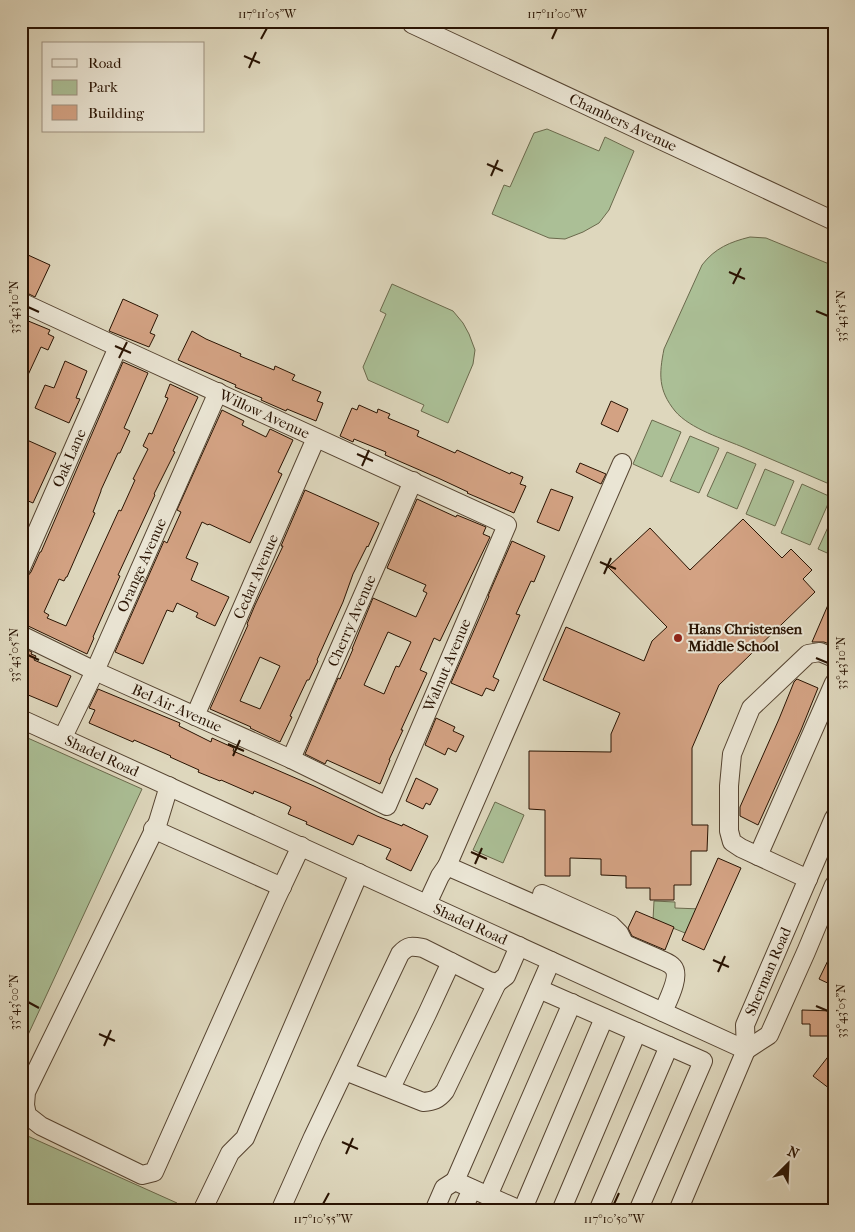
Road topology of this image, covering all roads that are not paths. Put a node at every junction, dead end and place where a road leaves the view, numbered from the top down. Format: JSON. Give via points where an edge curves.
{"nodes":[{"id":1,"x":412,"y":23,"type":"edge"},
{"id":2,"x":834,"y":221,"type":"edge"},
{"id":3,"x":21,"y":302,"type":"edge"},
{"id":4,"x":118,"y":347,"type":"junction"},
{"id":5,"x":218,"y":392,"type":"junction"},
{"id":6,"x":316,"y":438,"type":"junction"},
{"id":7,"x":622,"y":463,"type":"dead end"},
{"id":8,"x":413,"y":481,"type":"junction"},
{"id":9,"x":507,"y":525,"type":"joint"},
{"id":10,"x":21,"y":568,"type":"edge"},
{"id":11,"x":21,"y":635,"type":"edge"},
{"id":12,"x":834,"y":658,"type":"edge"},
{"id":13,"x":95,"y":671,"type":"junction"},
{"id":14,"x":834,"y":683,"type":"edge"},
{"id":15,"x":195,"y":716,"type":"junction"},
{"id":16,"x":21,"y":719,"type":"edge"},
{"id":17,"x":63,"y":738,"type":"junction"},
{"id":18,"x":291,"y":759,"type":"junction"},
{"id":19,"x":169,"y":786,"type":"junction"},
{"id":20,"x":387,"y":806,"type":"joint"},
{"id":21,"x":834,"y":818,"type":"edge"},
{"id":22,"x":153,"y":830,"type":"junction"},
{"id":23,"x":301,"y":846,"type":"junction"},
{"id":24,"x":758,"y":856,"type":"junction"},
{"id":25,"x":447,"y":866,"type":"junction"},
{"id":26,"x":359,"y":873,"type":"junction"},
{"id":27,"x":808,"y":879,"type":"junction"},
{"id":28,"x":834,"y":885,"type":"edge"},
{"id":29,"x":282,"y":887,"type":"junction"},
{"id":30,"x":427,"y":904,"type":"junction"},
{"id":31,"x":519,"y":946,"type":"junction"},
{"id":32,"x":551,"y":961,"type":"junction"},
{"id":33,"x":451,"y":962,"type":"junction"},
{"id":34,"x":498,"y":983,"type":"junction"},
{"id":35,"x":539,"y":989,"type":"junction"},
{"id":36,"x":572,"y":1004,"type":"junction"},
{"id":37,"x":663,"y":1012,"type":"junction"},
{"id":38,"x":604,"y":1018,"type":"junction"},
{"id":39,"x":637,"y":1032,"type":"junction"},
{"id":40,"x":669,"y":1046,"type":"junction"},
{"id":41,"x":746,"y":1050,"type":"junction"},
{"id":42,"x":346,"y":1071,"type":"junction"},
{"id":43,"x":391,"y":1088,"type":"junction"},
{"id":44,"x":455,"y":1181,"type":"junction"},
{"id":45,"x":488,"y":1199,"type":"edge"},
{"id":46,"x":202,"y":1211,"type":"edge"},
{"id":47,"x":280,"y":1211,"type":"edge"},
{"id":48,"x":434,"y":1211,"type":"edge"},
{"id":49,"x":462,"y":1211,"type":"edge"},
{"id":50,"x":522,"y":1211,"type":"edge"},
{"id":51,"x":561,"y":1211,"type":"edge"},
{"id":52,"x":598,"y":1211,"type":"edge"},
{"id":53,"x":638,"y":1211,"type":"edge"},
{"id":54,"x":678,"y":1211,"type":"edge"}],
"edges":[{"from":1,"to":2,"type":"street","name":"Chambers Avenue"},
{"from":3,"to":4,"type":"street","name":"Willow Avenue"},
{"from":4,"to":5,"type":"street","name":"Willow Avenue"},
{"from":4,"to":10,"type":"street","name":"Oak Lane"},
{"from":5,"to":6,"type":"street","name":"Willow Avenue"},
{"from":5,"to":13,"type":"street","name":"Orange Avenue"},
{"from":6,"to":8,"type":"street","name":"Willow Avenue"},
{"from":6,"to":15,"type":"street","name":"Cedar Avenue"},
{"from":7,"to":25,"type":"street"},
{"from":8,"to":9,"type":"street","name":"Willow Avenue"},
{"from":8,"to":18,"type":"street","name":"Cherry Avenue"},
{"from":9,"to":20,"type":"street","name":"Walnut Avenue"},
{"from":11,"to":13,"type":"street","name":"Bel Air Avenue"},
{"from":12,"to":24,"type":"street","via":[[820,652],[808,654],[751,708],[732,754],[729,831],[732,842]]},
{"from":13,"to":15,"type":"street","name":"Bel Air Avenue"},
{"from":13,"to":17,"type":"street","name":"Orange Avenue"},
{"from":14,"to":24,"type":"street"},
{"from":15,"to":18,"type":"street","name":"Bel Air Avenue"},
{"from":16,"to":17,"type":"street","name":"Shadel Road"},
{"from":17,"to":19,"type":"street","name":"Shadel Road"},
{"from":18,"to":20,"type":"street","name":"Bel Air Avenue"},
{"from":19,"to":22,"type":"street"},
{"from":19,"to":23,"type":"street","name":"Shadel Road"},
{"from":21,"to":27,"type":"street","name":"Sherman Road"},
{"from":22,"to":29,"type":"street"},
{"from":22,"to":29,"type":"street","via":[[26,1092],[25,1105],[27,1115],[42,1126],[142,1175],[154,1172]]},
{"from":23,"to":26,"type":"street","name":"Shadel Road"},
{"from":23,"to":29,"type":"street"},
{"from":24,"to":27,"type":"street"},
{"from":25,"to":30,"type":"street"},
{"from":25,"to":37,"type":"street","via":[[672,966],[676,972],[675,982]]},
{"from":26,"to":30,"type":"street","name":"Shadel Road"},
{"from":26,"to":46,"type":"street","via":[[245,1138],[230,1153]]},
{"from":27,"to":41,"type":"street","name":"Sherman Road","via":[[745,1025]]},
{"from":28,"to":41,"type":"street","via":[[769,1035]]},
{"from":30,"to":31,"type":"street","name":"Shadel Road"},
{"from":31,"to":32,"type":"street","name":"Shadel Road"},
{"from":31,"to":34,"type":"street","via":[[506,976]]},
{"from":32,"to":35,"type":"street"},
{"from":32,"to":37,"type":"street","name":"Shadel Road"},
{"from":33,"to":34,"type":"street"},
{"from":33,"to":42,"type":"street","via":[[423,948],[405,948]]},
{"from":33,"to":43,"type":"street"},
{"from":34,"to":43,"type":"street","via":[[440,1098],[423,1102]]},
{"from":35,"to":36,"type":"street"},
{"from":35,"to":44,"type":"street"},
{"from":36,"to":38,"type":"street"},
{"from":36,"to":45,"type":"street"},
{"from":37,"to":41,"type":"street","name":"Shadel Road"},
{"from":38,"to":39,"type":"street"},
{"from":38,"to":50,"type":"street"},
{"from":39,"to":40,"type":"street"},
{"from":39,"to":51,"type":"street"},
{"from":40,"to":52,"type":"street"},
{"from":40,"to":53,"type":"street","via":[[703,1061]]},
{"from":41,"to":54,"type":"street","name":"Sherman Road"},
{"from":42,"to":43,"type":"street"},
{"from":42,"to":47,"type":"street"},
{"from":44,"to":45,"type":"street"},
{"from":44,"to":48,"type":"street","via":[[444,1188]]},
{"from":45,"to":49,"type":"street"},
{"from":45,"to":50,"type":"street"}]}
